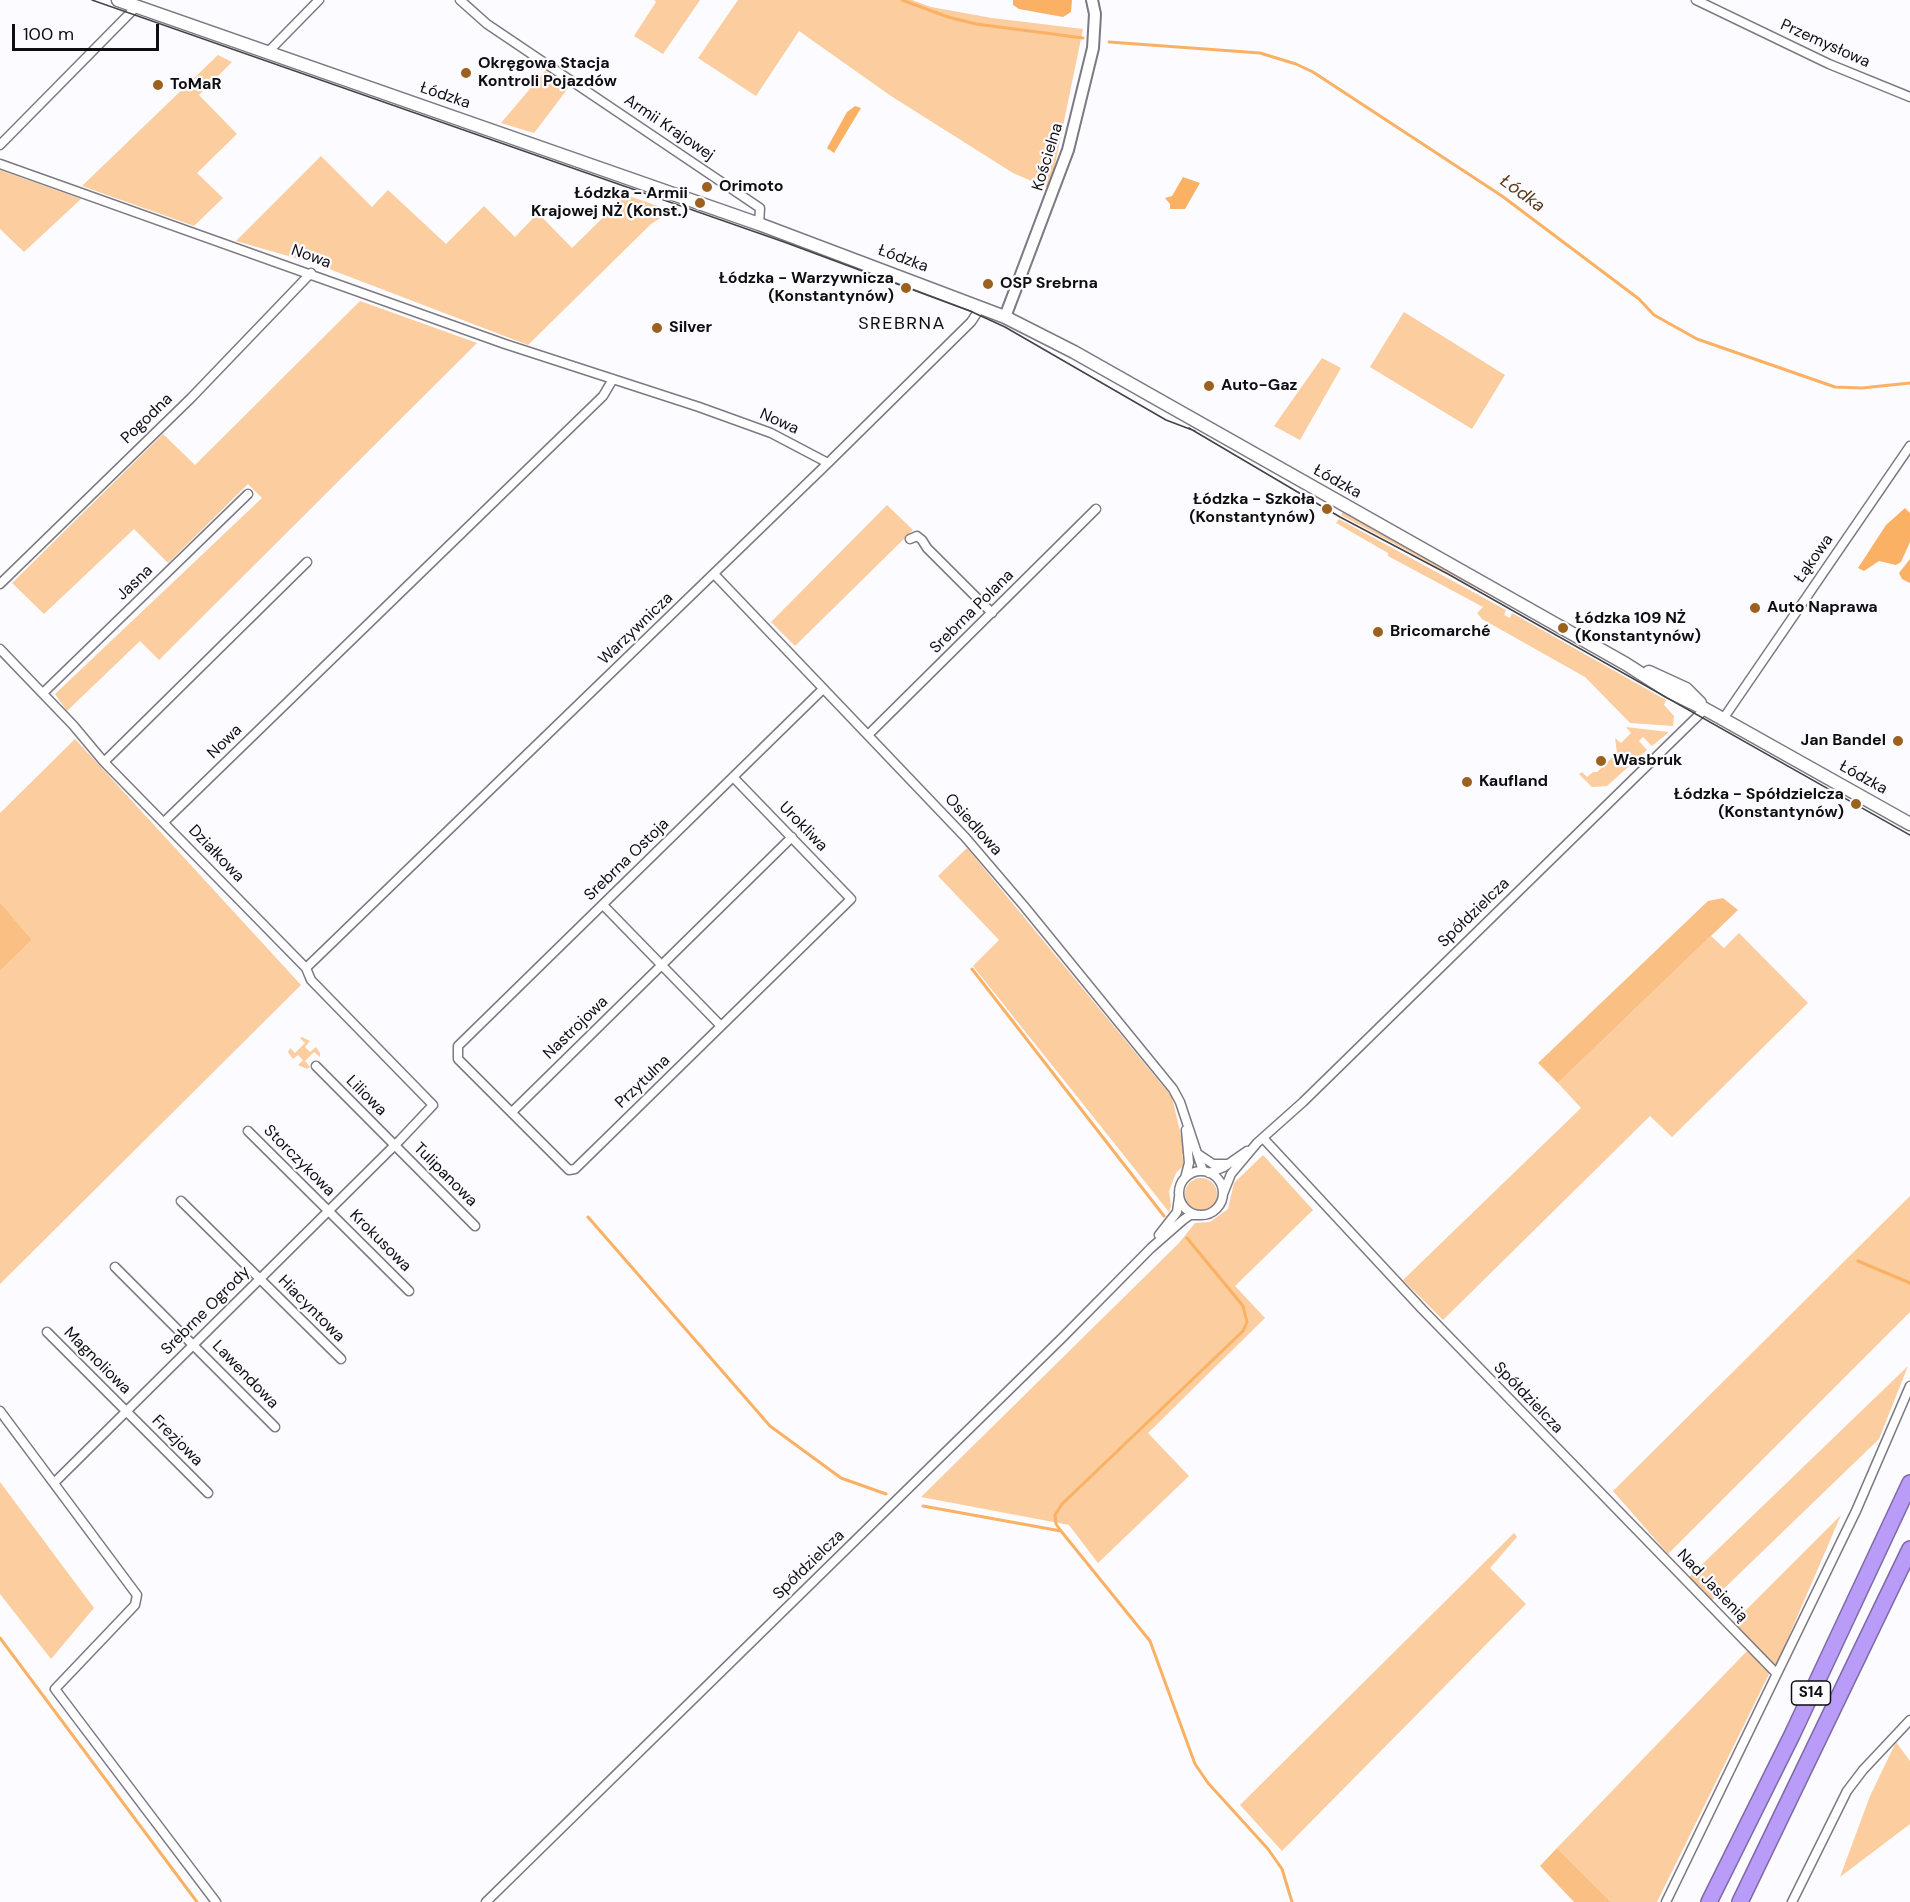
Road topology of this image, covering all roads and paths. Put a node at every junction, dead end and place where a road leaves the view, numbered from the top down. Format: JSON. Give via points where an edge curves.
{"nodes":[{"id":1,"x":118,"y":0,"type":"edge"},
{"id":2,"x":319,"y":0,"type":"edge"},
{"id":3,"x":460,"y":0,"type":"edge"},
{"id":4,"x":1092,"y":0,"type":"edge"},
{"id":5,"x":1696,"y":0,"type":"edge"},
{"id":6,"x":136,"y":7,"type":"junction"},
{"id":7,"x":268,"y":52,"type":"junction"},
{"id":8,"x":1910,"y":97,"type":"edge"},
{"id":9,"x":0,"y":145,"type":"edge"},
{"id":10,"x":0,"y":164,"type":"edge"},
{"id":11,"x":759,"y":224,"type":"junction"},
{"id":12,"x":311,"y":273,"type":"junction"},
{"id":13,"x":981,"y":307,"type":"junction"},
{"id":14,"x":1005,"y":317,"type":"junction"},
{"id":15,"x":613,"y":379,"type":"junction"},
{"id":16,"x":1910,"y":446,"type":"edge"},
{"id":17,"x":828,"y":464,"type":"junction"},
{"id":18,"x":248,"y":494,"type":"dead end"},
{"id":19,"x":1096,"y":509,"type":"dead end"},
{"id":20,"x":910,"y":538,"type":"dead end"},
{"id":21,"x":307,"y":562,"type":"dead end"},
{"id":22,"x":714,"y":574,"type":"junction"},
{"id":23,"x":0,"y":584,"type":"edge"},
{"id":24,"x":992,"y":614,"type":"junction"},
{"id":25,"x":0,"y":649,"type":"edge"},
{"id":26,"x":823,"y":689,"type":"junction"},
{"id":27,"x":43,"y":693,"type":"junction"},
{"id":28,"x":1705,"y":709,"type":"junction"},
{"id":29,"x":1723,"y":718,"type":"junction"},
{"id":30,"x":868,"y":735,"type":"junction"},
{"id":31,"x":104,"y":762,"type":"junction"},
{"id":32,"x":733,"y":777,"type":"junction"},
{"id":33,"x":164,"y":822,"type":"junction"},
{"id":34,"x":1910,"y":824,"type":"edge"},
{"id":35,"x":792,"y":837,"type":"junction"},
{"id":36,"x":851,"y":898,"type":"joint"},
{"id":37,"x":603,"y":905,"type":"junction"},
{"id":38,"x":662,"y":966,"type":"junction"},
{"id":39,"x":306,"y":968,"type":"junction"},
{"id":40,"x":721,"y":1026,"type":"junction"},
{"id":41,"x":456,"y":1054,"type":"joint"},
{"id":42,"x":316,"y":1066,"type":"dead end"},
{"id":43,"x":512,"y":1112,"type":"junction"},
{"id":44,"x":1185,"y":1117,"type":"junction"},
{"id":45,"x":248,"y":1131,"type":"dead end"},
{"id":46,"x":1260,"y":1141,"type":"junction"},
{"id":47,"x":395,"y":1146,"type":"junction"},
{"id":48,"x":1198,"y":1154,"type":"junction"},
{"id":49,"x":1228,"y":1164,"type":"junction"},
{"id":50,"x":1206,"y":1172,"type":"junction"},
{"id":51,"x":1185,"y":1178,"type":"junction"},
{"id":52,"x":1179,"y":1193,"type":"junction"},
{"id":53,"x":1223,"y":1194,"type":"junction"},
{"id":54,"x":182,"y":1201,"type":"dead end"},
{"id":55,"x":329,"y":1212,"type":"junction"},
{"id":56,"x":1199,"y":1215,"type":"junction"},
{"id":57,"x":475,"y":1226,"type":"dead end"},
{"id":58,"x":1151,"y":1248,"type":"junction"},
{"id":59,"x":115,"y":1267,"type":"dead end"},
{"id":60,"x":260,"y":1279,"type":"junction"},
{"id":61,"x":409,"y":1291,"type":"dead end"},
{"id":62,"x":47,"y":1332,"type":"dead end"},
{"id":63,"x":195,"y":1344,"type":"junction"},
{"id":64,"x":341,"y":1359,"type":"dead end"},
{"id":65,"x":1910,"y":1386,"type":"edge"},
{"id":66,"x":0,"y":1411,"type":"edge"},
{"id":67,"x":126,"y":1412,"type":"junction"},
{"id":68,"x":275,"y":1427,"type":"dead end"},
{"id":69,"x":54,"y":1483,"type":"junction"},
{"id":70,"x":1910,"y":1483,"type":"edge"},
{"id":71,"x":208,"y":1493,"type":"dead end"},
{"id":72,"x":1626,"y":1520,"type":"joint"},
{"id":73,"x":1910,"y":1549,"type":"edge"},
{"id":74,"x":1776,"y":1673,"type":"junction"},
{"id":75,"x":1910,"y":1720,"type":"edge"},
{"id":76,"x":216,"y":1902,"type":"edge"},
{"id":77,"x":486,"y":1902,"type":"edge"},
{"id":78,"x":1666,"y":1902,"type":"edge"},
{"id":79,"x":1709,"y":1902,"type":"edge"},
{"id":80,"x":1740,"y":1902,"type":"edge"},
{"id":81,"x":1792,"y":1902,"type":"edge"}],
"edges":[{"from":1,"to":6,"type":"main road","name":"Łódzka"},
{"from":2,"to":7,"type":"street"},
{"from":3,"to":11,"type":"street","name":"Armii Krajowej","via":[[488,24],[760,208]]},
{"from":4,"to":14,"type":"street","name":"Kościelna","via":[[1093,48],[1068,150]]},
{"from":5,"to":8,"type":"street","name":"Przemysłowa","via":[[1829,64]]},
{"from":6,"to":7,"type":"main road","name":"Łódzka"},
{"from":6,"to":9,"type":"street"},
{"from":7,"to":11,"type":"main road","name":"Łódzka"},
{"from":10,"to":12,"type":"street","name":"Nowa"},
{"from":11,"to":13,"type":"main road","name":"Łódzka"},
{"from":12,"to":15,"type":"street","name":"Nowa"},
{"from":12,"to":23,"type":"street","name":"Pogodna","via":[[191,398]]},
{"from":13,"to":14,"type":"main road","name":"Łódzka"},
{"from":13,"to":17,"type":"street","name":"Warzywnicza","via":[[971,322]]},
{"from":14,"to":28,"type":"main road","name":"Łódzka","via":[[1074,352],[1626,664],[1678,685]]},
{"from":15,"to":17,"type":"street","name":"Nowa","via":[[771,433]]},
{"from":15,"to":33,"type":"street","name":"Nowa","via":[[603,396]]},
{"from":16,"to":29,"type":"street","name":"Łąkowa"},
{"from":17,"to":22,"type":"street","name":"Warzywnicza"},
{"from":18,"to":27,"type":"street","name":"Jasna"},
{"from":19,"to":24,"type":"street","name":"Srebrna Polana"},
{"from":20,"to":24,"type":"street","via":[[917,536],[922,540]]},
{"from":21,"to":31,"type":"street"},
{"from":22,"to":26,"type":"street","name":"Osiedlowa"},
{"from":22,"to":39,"type":"street","name":"Warzywnicza"},
{"from":24,"to":30,"type":"street","name":"Srebrna Polana"},
{"from":25,"to":27,"type":"street","name":"Działkowa"},
{"from":26,"to":30,"type":"street","name":"Osiedlowa"},
{"from":26,"to":32,"type":"street","name":"Srebrna Ostoja"},
{"from":27,"to":31,"type":"street","name":"Działkowa"},
{"from":28,"to":29,"type":"main road","name":"Łódzka"},
{"from":28,"to":46,"type":"street","name":"Spółdzielcza"},
{"from":29,"to":34,"type":"main road","name":"Łódzka"},
{"from":30,"to":44,"type":"street","name":"Osiedlowa","via":[[1001,879],[1168,1082]]},
{"from":31,"to":33,"type":"street","name":"Działkowa"},
{"from":32,"to":35,"type":"street","name":"Urokliwa"},
{"from":32,"to":37,"type":"street","name":"Srebrna Ostoja"},
{"from":33,"to":39,"type":"street","name":"Działkowa"},
{"from":35,"to":36,"type":"street","name":"Urokliwa"},
{"from":35,"to":38,"type":"street","name":"Nastrojowa"},
{"from":36,"to":40,"type":"street","name":"Przytulna"},
{"from":37,"to":38,"type":"street"},
{"from":37,"to":41,"type":"street","name":"Srebrna Ostoja","via":[[458,1046]]},
{"from":38,"to":40,"type":"street"},
{"from":38,"to":43,"type":"street","name":"Nastrojowa"},
{"from":39,"to":47,"type":"street","name":"Srebrne Ogrody","via":[[311,980],[433,1105]]},
{"from":40,"to":43,"type":"street","name":"Przytulna","via":[[573,1170]]},
{"from":41,"to":43,"type":"street","name":"Przytulna"},
{"from":42,"to":47,"type":"street","name":"Liliowa"},
{"from":44,"to":48,"type":"street","name":"Osiedlowa"},
{"from":44,"to":51,"type":"street","name":"Osiedlowa","via":[[1189,1163]]},
{"from":45,"to":55,"type":"street","name":"Storczykowa"},
{"from":46,"to":49,"type":"street"},
{"from":46,"to":53,"type":"street","via":[[1231,1174]]},
{"from":46,"to":72,"type":"street","name":"Spółdzielcza"},
{"from":47,"to":55,"type":"street","name":"Srebrne Ogrody"},
{"from":47,"to":57,"type":"street","name":"Tulipanowa"},
{"from":48,"to":49,"type":"street","via":[[1213,1164]]},
{"from":48,"to":50,"type":"street","name":"Osiedlowa"},
{"from":49,"to":50,"type":"street"},
{"from":50,"to":51,"type":"street","via":[[1195,1172]]},
{"from":50,"to":53,"type":"street","via":[[1219,1179]]},
{"from":51,"to":52,"type":"street"},
{"from":52,"to":56,"type":"street","via":[[1183,1206]]},
{"from":52,"to":58,"type":"street","via":[[1177,1212]]},
{"from":53,"to":56,"type":"street","via":[[1216,1210]]},
{"from":54,"to":60,"type":"street","name":"Hiacyntowa"},
{"from":55,"to":60,"type":"street","name":"Srebrne Ogrody"},
{"from":55,"to":61,"type":"street","name":"Krokusowa"},
{"from":56,"to":58,"type":"street","via":[[1183,1220]]},
{"from":58,"to":77,"type":"street","name":"Spółdzielcza"},
{"from":59,"to":63,"type":"street","name":"Lawendowa"},
{"from":60,"to":63,"type":"street","name":"Srebrne Ogrody"},
{"from":60,"to":64,"type":"street","name":"Hiacyntowa"},
{"from":62,"to":67,"type":"street","name":"Magnoliowa"},
{"from":63,"to":67,"type":"street","name":"Srebrne Ogrody"},
{"from":63,"to":68,"type":"street","name":"Lawendowa"},
{"from":65,"to":74,"type":"street","via":[[1856,1511]]},
{"from":66,"to":69,"type":"street"},
{"from":67,"to":69,"type":"street","name":"Srebrne Ogrody"},
{"from":67,"to":71,"type":"street","name":"Frezjowa"},
{"from":69,"to":76,"type":"street","via":[[137,1599],[55,1689]]},
{"from":70,"to":79,"type":"highway","number":"S14"},
{"from":72,"to":74,"type":"street","name":"Nad Jasienią"},
{"from":73,"to":80,"type":"highway","number":"S14"},
{"from":74,"to":78,"type":"street"},
{"from":75,"to":81,"type":"street","via":[[1863,1770],[1836,1812]]}]}
